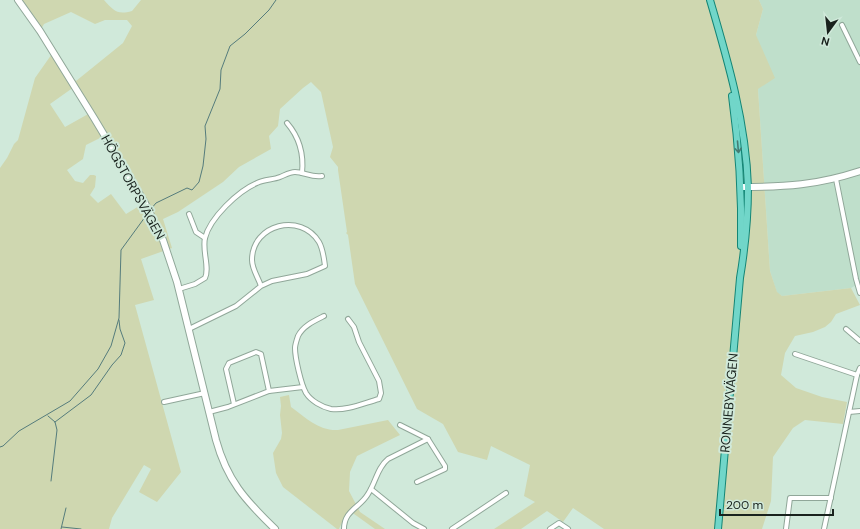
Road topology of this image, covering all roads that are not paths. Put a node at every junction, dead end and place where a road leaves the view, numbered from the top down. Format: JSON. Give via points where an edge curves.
{"nodes":[{"id":1,"x":18,"y":0,"type":"edge"},
{"id":2,"x":710,"y":0,"type":"edge"},
{"id":3,"x":842,"y":25,"type":"dead end"},
{"id":4,"x":725,"y":52,"type":"junction"},
{"id":5,"x":860,"y":62,"type":"edge"},
{"id":6,"x":288,"y":123,"type":"dead end"},
{"id":7,"x":860,"y":171,"type":"edge"},
{"id":8,"x":302,"y":173,"type":"junction"},
{"id":9,"x":322,"y":176,"type":"dead end"},
{"id":10,"x":836,"y":178,"type":"junction"},
{"id":11,"x":741,"y":187,"type":"junction"},
{"id":12,"x":748,"y":187,"type":"junction"},
{"id":13,"x":189,"y":214,"type":"dead end"},
{"id":14,"x":205,"y":238,"type":"junction"},
{"id":15,"x":740,"y":278,"type":"junction"},
{"id":16,"x":261,"y":286,"type":"junction"},
{"id":17,"x":179,"y":289,"type":"junction"},
{"id":18,"x":860,"y":293,"type":"edge"},
{"id":19,"x":324,"y":316,"type":"dead end"},
{"id":20,"x":348,"y":319,"type":"dead end"},
{"id":21,"x":189,"y":329,"type":"junction"},
{"id":22,"x":846,"y":329,"type":"dead end"},
{"id":23,"x":860,"y":342,"type":"edge"},
{"id":24,"x":795,"y":354,"type":"dead end"},
{"id":25,"x":860,"y":368,"type":"edge"},
{"id":26,"x":857,"y":375,"type":"junction"},
{"id":27,"x":303,"y":387,"type":"junction"},
{"id":28,"x":269,"y":391,"type":"junction"},
{"id":29,"x":205,"y":393,"type":"junction"},
{"id":30,"x":164,"y":402,"type":"dead end"},
{"id":31,"x":234,"y":404,"type":"junction"},
{"id":32,"x":860,"y":410,"type":"edge"},
{"id":33,"x":209,"y":412,"type":"junction"},
{"id":34,"x":849,"y":412,"type":"junction"},
{"id":35,"x":400,"y":425,"type":"dead end"},
{"id":36,"x":428,"y":439,"type":"junction"},
{"id":37,"x":417,"y":482,"type":"dead end"},
{"id":38,"x":371,"y":489,"type":"junction"},
{"id":39,"x":506,"y":493,"type":"dead end"},
{"id":40,"x":831,"y":498,"type":"junction"},
{"id":41,"x":275,"y":529,"type":"edge"},
{"id":42,"x":344,"y":529,"type":"edge"},
{"id":43,"x":424,"y":529,"type":"edge"},
{"id":44,"x":452,"y":529,"type":"edge"},
{"id":45,"x":550,"y":529,"type":"edge"},
{"id":46,"x":568,"y":529,"type":"edge"},
{"id":47,"x":718,"y":529,"type":"edge"},
{"id":48,"x":786,"y":529,"type":"edge"},
{"id":49,"x":824,"y":529,"type":"edge"}],
"edges":[{"from":1,"to":17,"type":"street","name":"HÖGSTORPSVÄGEN","via":[[40,31],[145,203],[166,248]]},
{"from":2,"to":4,"type":"main road","name":"RONNEBYVÄGEN"},
{"from":3,"to":5,"type":"street"},
{"from":4,"to":11,"type":"main road","name":"RONNEBYVÄGEN","one_way":true},
{"from":4,"to":12,"type":"main road","name":"RONNEBYVÄGEN","via":[[743,134]]},
{"from":6,"to":8,"type":"street","via":[[300,145]]},
{"from":7,"to":10,"type":"street"},
{"from":8,"to":9,"type":"street","via":[[314,177]]},
{"from":8,"to":14,"type":"street","via":[[295,172],[262,181],[244,190],[216,219]]},
{"from":10,"to":12,"type":"street","via":[[787,186]]},
{"from":10,"to":18,"type":"street"},
{"from":11,"to":12,"type":"street"},
{"from":11,"to":15,"type":"main road","name":"RONNEBYVÄGEN"},
{"from":12,"to":15,"type":"main road","name":"RONNEBYVÄGEN"},
{"from":13,"to":14,"type":"street","via":[[196,232]]},
{"from":14,"to":17,"type":"street","via":[[206,276],[201,281]]},
{"from":15,"to":47,"type":"main road","name":"RONNEBYVÄGEN"},
{"from":16,"to":16,"type":"street","via":[[272,281],[307,274],[325,266],[324,254],[314,236],[307,230],[289,224],[279,225],[263,234],[254,248],[252,261]]},
{"from":16,"to":21,"type":"street","via":[[236,306]]},
{"from":17,"to":21,"type":"street","name":"HÖGSTORPSVÄGEN"},
{"from":19,"to":27,"type":"street","via":[[303,329],[298,337],[295,348]]},
{"from":20,"to":27,"type":"street","via":[[379,381],[379,399],[341,409],[330,409],[312,399]]},
{"from":21,"to":29,"type":"street","name":"HÖGSTORPSVÄGEN"},
{"from":22,"to":23,"type":"street"},
{"from":24,"to":26,"type":"street"},
{"from":25,"to":26,"type":"street"},
{"from":26,"to":34,"type":"street"},
{"from":27,"to":28,"type":"street"},
{"from":28,"to":31,"type":"street"},
{"from":28,"to":31,"type":"street","via":[[261,354],[256,352],[229,363],[226,369]]},
{"from":29,"to":30,"type":"street"},
{"from":29,"to":33,"type":"street","name":"HÖGSTORPSVÄGEN"},
{"from":31,"to":33,"type":"street"},
{"from":32,"to":34,"type":"street"},
{"from":33,"to":41,"type":"street","name":"HÖGSTORPSVÄGEN","via":[[218,450],[230,478],[252,508]]},
{"from":34,"to":40,"type":"street"},
{"from":35,"to":36,"type":"street"},
{"from":36,"to":37,"type":"street","via":[[446,466],[445,469]]},
{"from":36,"to":38,"type":"street","via":[[388,459]]},
{"from":38,"to":42,"type":"street","via":[[347,516]]},
{"from":38,"to":43,"type":"street"},
{"from":39,"to":44,"type":"street"},
{"from":40,"to":48,"type":"street","via":[[790,498]]},
{"from":40,"to":49,"type":"street"},
{"from":45,"to":46,"type":"street","via":[[559,523]]}]}
